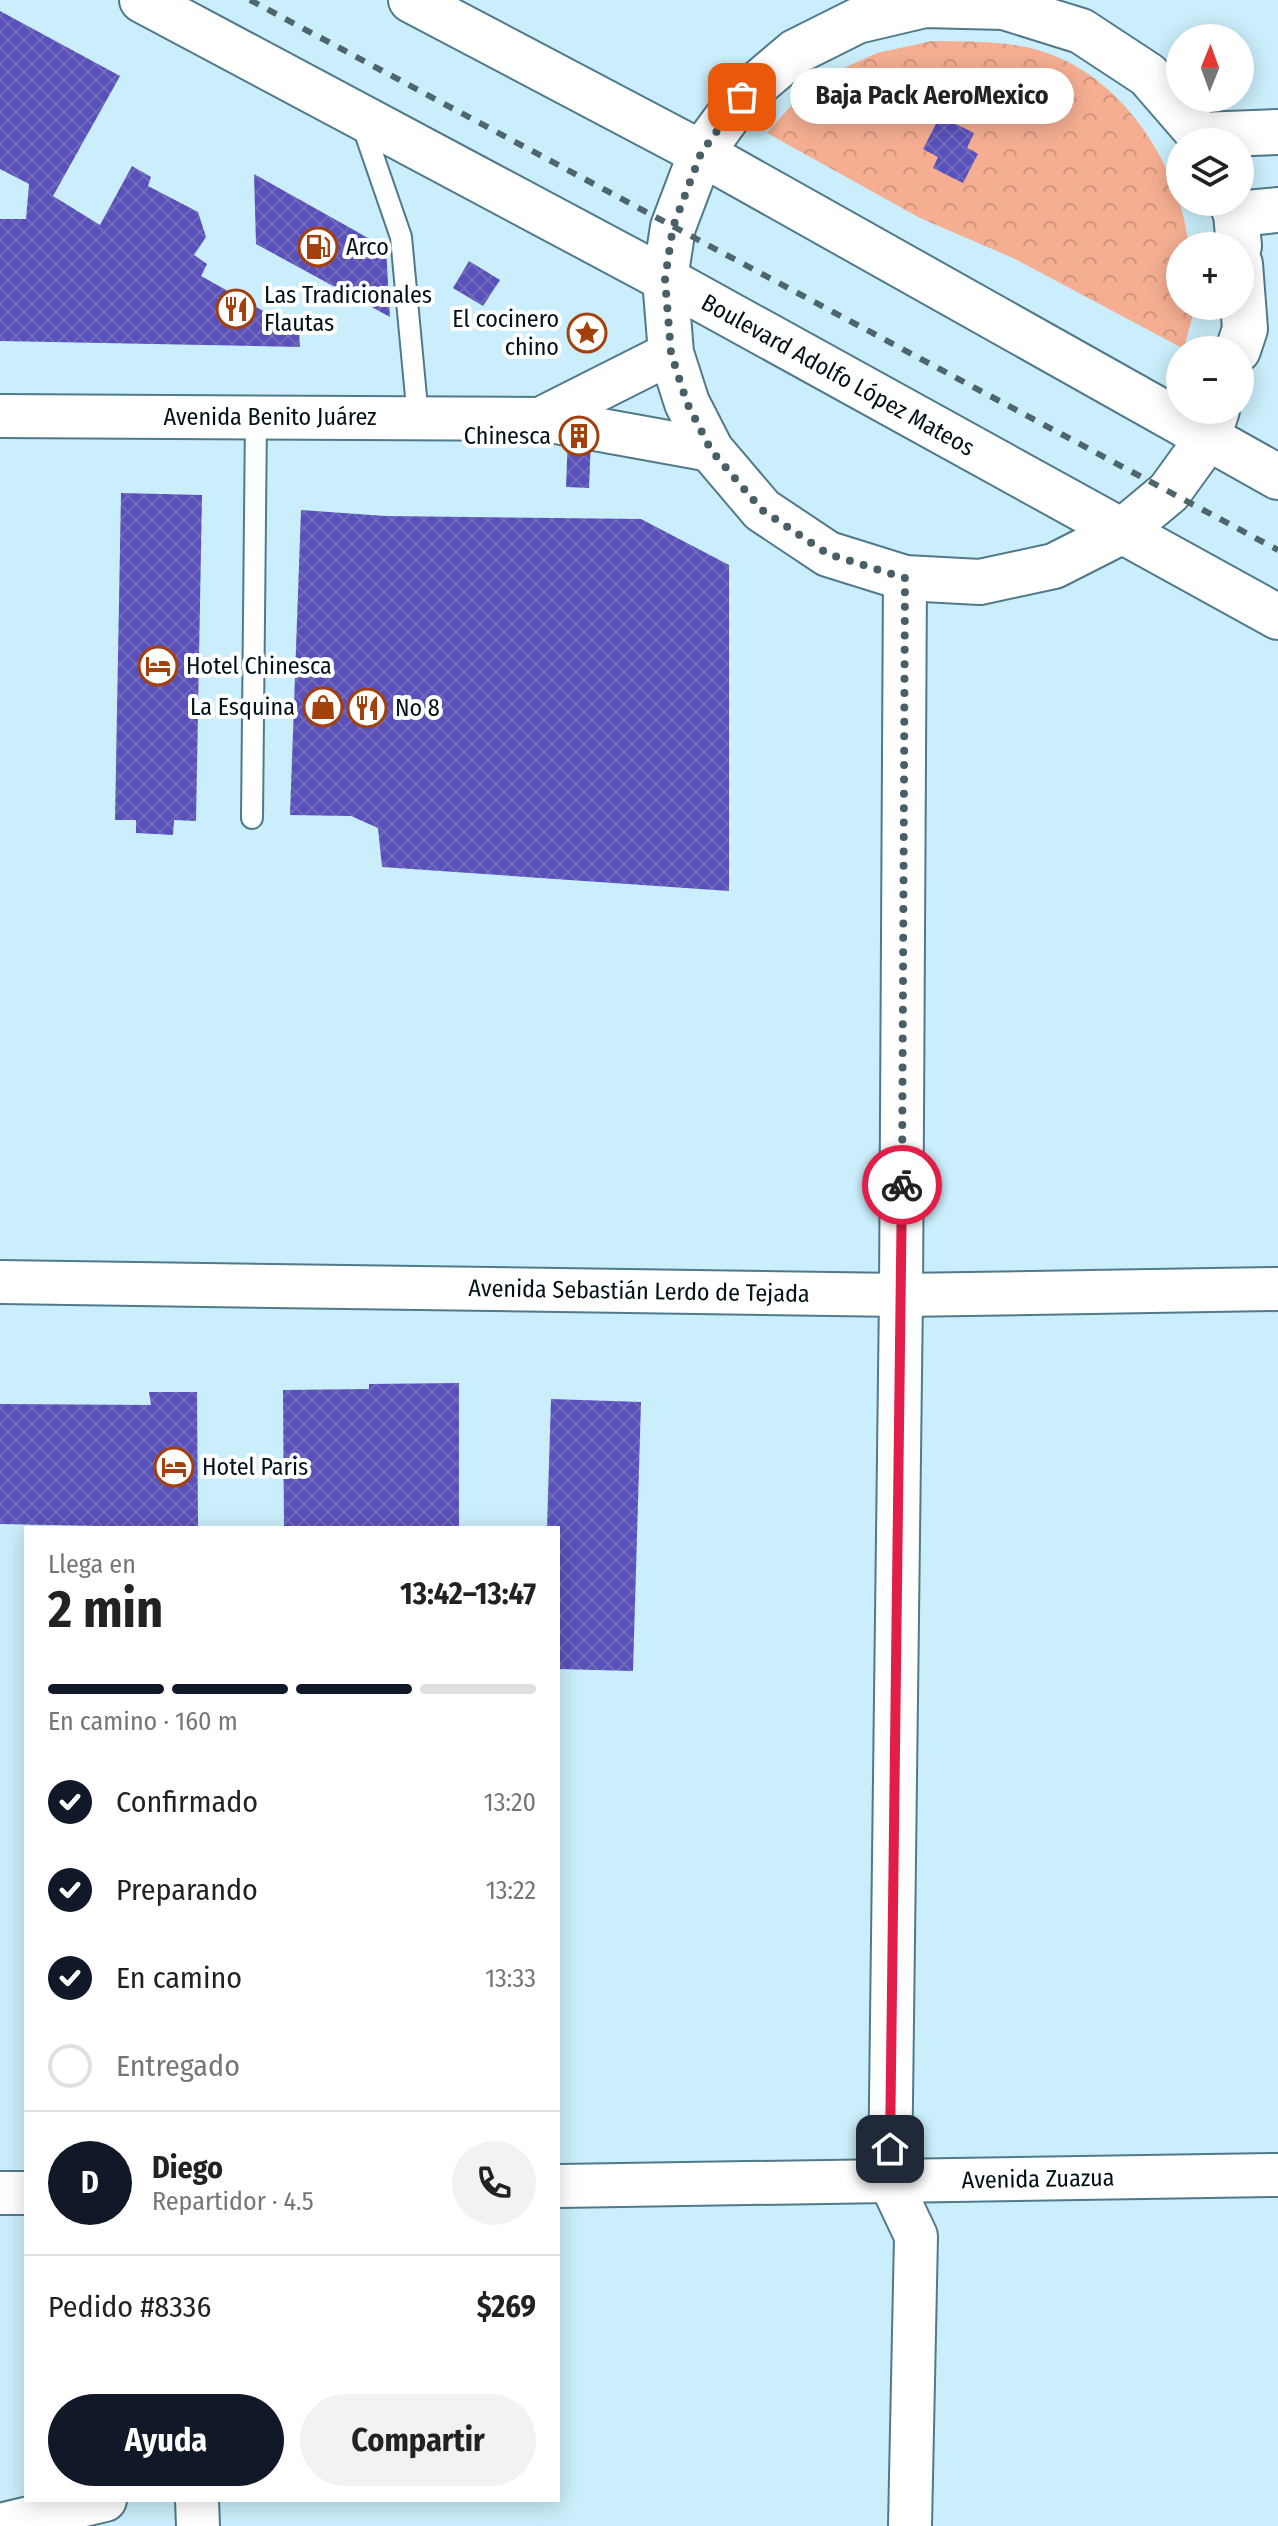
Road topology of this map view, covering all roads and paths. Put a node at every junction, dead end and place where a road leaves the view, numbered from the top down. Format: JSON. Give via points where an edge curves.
{"nodes":[{"id":1,"x":142,"y":0,"type":"edge"},
{"id":2,"x":411,"y":0,"type":"edge"},
{"id":3,"x":925,"y":2,"type":"edge"},
{"id":4,"x":360,"y":117,"type":"junction"},
{"id":5,"x":1193,"y":128,"type":"edge"},
{"id":6,"x":1278,"y":132,"type":"edge"},
{"id":7,"x":1254,"y":134,"type":"edge"},
{"id":8,"x":701,"y":153,"type":"junction"},
{"id":9,"x":665,"y":279,"type":"junction"},
{"id":10,"x":671,"y":353,"type":"junction"},
{"id":11,"x":1166,"y":399,"type":"edge"},
{"id":12,"x":0,"y":416,"type":"edge"},
{"id":13,"x":256,"y":417,"type":"junction"},
{"id":14,"x":418,"y":418,"type":"junction"},
{"id":15,"x":540,"y":419,"type":"junction"},
{"id":16,"x":1213,"y":424,"type":"edge"},
{"id":17,"x":711,"y":450,"type":"junction"},
{"id":18,"x":1278,"y":477,"type":"edge"},
{"id":19,"x":1121,"y":532,"type":"junction"},
{"id":20,"x":905,"y":578,"type":"junction"},
{"id":21,"x":1278,"y":617,"type":"edge"},
{"id":22,"x":252,"y":818,"type":"dead end"},
{"id":23,"x":0,"y":1282,"type":"edge"},
{"id":24,"x":1278,"y":1289,"type":"edge"},
{"id":25,"x":901,"y":1295,"type":"junction"},
{"id":26,"x":1278,"y":2175,"type":"edge"},
{"id":27,"x":890,"y":2181,"type":"junction"},
{"id":28,"x":560,"y":2186,"type":"edge"},
{"id":29,"x":0,"y":2193,"type":"edge"},
{"id":30,"x":24,"y":2193,"type":"edge"},
{"id":31,"x":97,"y":2502,"type":"edge"},
{"id":32,"x":197,"y":2502,"type":"edge"},
{"id":33,"x":0,"y":2525,"type":"edge"},
{"id":34,"x":198,"y":2526,"type":"edge"},
{"id":35,"x":910,"y":2526,"type":"edge"}],
"edges":[{"from":1,"to":4,"type":"main road","name":"Boulevard Adolfo López Mateos"},
{"from":2,"to":8,"type":"main road"},
{"from":3,"to":5,"type":"main road","via":[[1004,7],[1081,31],[1148,75]]},
{"from":3,"to":8,"type":"main road","via":[[857,21],[795,52],[742,97]]},
{"from":4,"to":9,"type":"main road","name":"Boulevard Adolfo López Mateos"},
{"from":4,"to":14,"type":"lane","via":[[401,237]]},
{"from":6,"to":7,"type":"main road"},
{"from":8,"to":9,"type":"main road","via":[[673,227]]},
{"from":8,"to":11,"type":"main road"},
{"from":9,"to":10,"type":"main road"},
{"from":9,"to":19,"type":"main road","name":"Boulevard Adolfo López Mateos"},
{"from":10,"to":15,"type":"street","name":"Avenida Benito Juárez"},
{"from":10,"to":17,"type":"main road","via":[[687,403]]},
{"from":12,"to":13,"type":"street","name":"Avenida Benito Juárez"},
{"from":13,"to":14,"type":"street","name":"Avenida Benito Juárez"},
{"from":13,"to":22,"type":"lane"},
{"from":14,"to":15,"type":"street","name":"Avenida Benito Juárez"},
{"from":15,"to":17,"type":"street","name":"Avenida Benito Juárez"},
{"from":16,"to":18,"type":"main road"},
{"from":16,"to":19,"type":"main road","via":[[1169,492]]},
{"from":17,"to":20,"type":"main road","via":[[762,510],[828,554]]},
{"from":19,"to":20,"type":"main road","via":[[1054,566],[980,582]]},
{"from":19,"to":21,"type":"main road","name":"Boulevard Adolfo López Mateos"},
{"from":20,"to":25,"type":"street"},
{"from":23,"to":25,"type":"street","name":"Avenida Sebastián Lerdo de Tejada"},
{"from":24,"to":25,"type":"street","name":"Avenida Sebastián Lerdo de Tejada"},
{"from":25,"to":27,"type":"street"},
{"from":26,"to":27,"type":"street","name":"Avenida Zuazua"},
{"from":27,"to":28,"type":"street","name":"Avenida Zuazua"},
{"from":27,"to":35,"type":"street","via":[[916,2236]]},
{"from":29,"to":30,"type":"street"},
{"from":31,"to":33,"type":"street"},
{"from":32,"to":34,"type":"street"}]}
